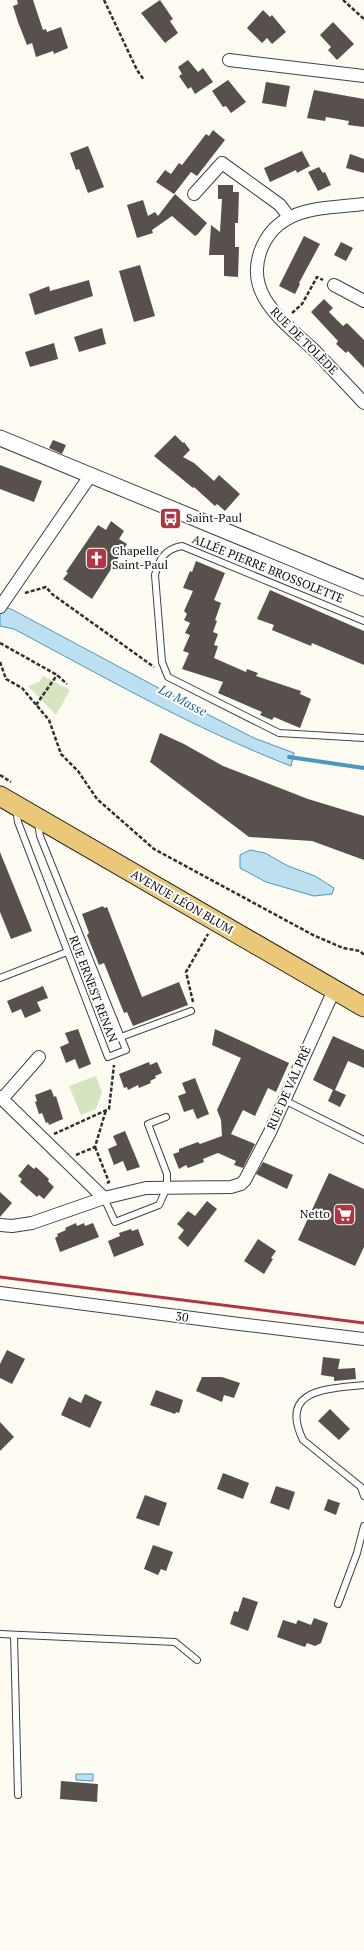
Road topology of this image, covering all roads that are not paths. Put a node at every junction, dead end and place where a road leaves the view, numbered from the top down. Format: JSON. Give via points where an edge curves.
{"nodes":[{"id":1,"x":229,"y":60,"type":"dead end"},
{"id":2,"x":364,"y":76,"type":"edge"},
{"id":3,"x":194,"y":194,"type":"dead end"},
{"id":4,"x":364,"y":204,"type":"edge"},
{"id":5,"x":289,"y":218,"type":"junction"},
{"id":6,"x":334,"y":285,"type":"road end"},
{"id":7,"x":364,"y":301,"type":"edge"},
{"id":8,"x":364,"y":403,"type":"edge"},
{"id":9,"x":0,"y":438,"type":"edge"},
{"id":10,"x":90,"y":476,"type":"junction"},
{"id":11,"x":364,"y":588,"type":"edge"},
{"id":12,"x":5,"y":599,"type":"edge"},
{"id":13,"x":364,"y":621,"type":"edge"},
{"id":14,"x":364,"y":738,"type":"edge"},
{"id":15,"x":7,"y":801,"type":"edge"},
{"id":16,"x":36,"y":816,"type":"junction"},
{"id":17,"x":67,"y":952,"type":"junction"},
{"id":18,"x":0,"y":978,"type":"edge"},
{"id":19,"x":334,"y":990,"type":"junction"},
{"id":20,"x":364,"y":1007,"type":"edge"},
{"id":21,"x":191,"y":1010,"type":"road end"},
{"id":22,"x":121,"y":1037,"type":"junction"},
{"id":23,"x":39,"y":1057,"type":"dead end"},
{"id":24,"x":1,"y":1098,"type":"edge"},
{"id":25,"x":284,"y":1100,"type":"junction"},
{"id":26,"x":166,"y":1117,"type":"dead end"},
{"id":27,"x":364,"y":1140,"type":"edge"},
{"id":28,"x":167,"y":1187,"type":"junction"},
{"id":29,"x":100,"y":1194,"type":"junction"},
{"id":30,"x":0,"y":1226,"type":"edge"},
{"id":31,"x":0,"y":1293,"type":"edge"},
{"id":32,"x":364,"y":1339,"type":"edge"},
{"id":33,"x":364,"y":1385,"type":"edge"},
{"id":34,"x":364,"y":1496,"type":"edge"},
{"id":35,"x":364,"y":1526,"type":"edge"},
{"id":36,"x":338,"y":1604,"type":"dead end"},
{"id":37,"x":0,"y":1634,"type":"edge"},
{"id":38,"x":14,"y":1635,"type":"junction"},
{"id":39,"x":197,"y":1660,"type":"dead end"},
{"id":40,"x":18,"y":1795,"type":"dead end"}],
"edges":[{"from":1,"to":2,"type":"street"},
{"from":3,"to":5,"type":"street","via":[[222,162],[280,205]]},
{"from":4,"to":5,"type":"street","name":"RUE DE TOLÈDE","via":[[315,209]]},
{"from":5,"to":8,"type":"street","name":"RUE DE TOLÈDE","via":[[266,238],[260,253],[257,269],[260,291],[278,317],[316,352]]},
{"from":6,"to":7,"type":"street"},
{"from":9,"to":10,"type":"street"},
{"from":10,"to":11,"type":"street"},
{"from":10,"to":12,"type":"street"},
{"from":13,"to":14,"type":"lane","name":"ALLÉE PIERRE BROSSOLETTE","via":[[182,546],[172,548],[162,556],[155,575],[162,662],[168,677],[279,734]]},
{"from":15,"to":16,"type":"main road","name":"AVENUE LÉON BLUM"},
{"from":15,"to":17,"type":"lane","name":"RUE ERNEST RENAN","via":[[18,822]]},
{"from":16,"to":19,"type":"main road","name":"AVENUE LÉON BLUM"},
{"from":16,"to":22,"type":"lane","name":"RUE ERNEST RENAN","via":[[40,836]]},
{"from":17,"to":18,"type":"lane"},
{"from":17,"to":22,"type":"lane","name":"RUE ERNEST RENAN","via":[[108,1057],[126,1050]]},
{"from":19,"to":20,"type":"main road","name":"AVENUE LÉON BLUM"},
{"from":19,"to":25,"type":"street","name":"RUE DE VAL PRÉ"},
{"from":21,"to":22,"type":"lane"},
{"from":23,"to":24,"type":"street"},
{"from":24,"to":29,"type":"street"},
{"from":25,"to":27,"type":"lane"},
{"from":25,"to":28,"type":"street","name":"RUE DE VAL PRÉ","via":[[241,1184],[231,1187]]},
{"from":26,"to":28,"type":"lane","via":[[148,1124],[166,1174]]},
{"from":28,"to":29,"type":"street"},
{"from":28,"to":29,"type":"lane","via":[[159,1205],[115,1222]]},
{"from":29,"to":30,"type":"street","via":[[32,1223]]},
{"from":31,"to":32,"type":"street","name":"30"},
{"from":33,"to":34,"type":"lane","via":[[322,1389],[310,1393],[296,1413],[298,1430],[303,1440],[361,1487]]},
{"from":35,"to":36,"type":"lane"},
{"from":37,"to":38,"type":"lane"},
{"from":38,"to":39,"type":"lane","via":[[175,1642]]},
{"from":38,"to":40,"type":"lane"}]}
